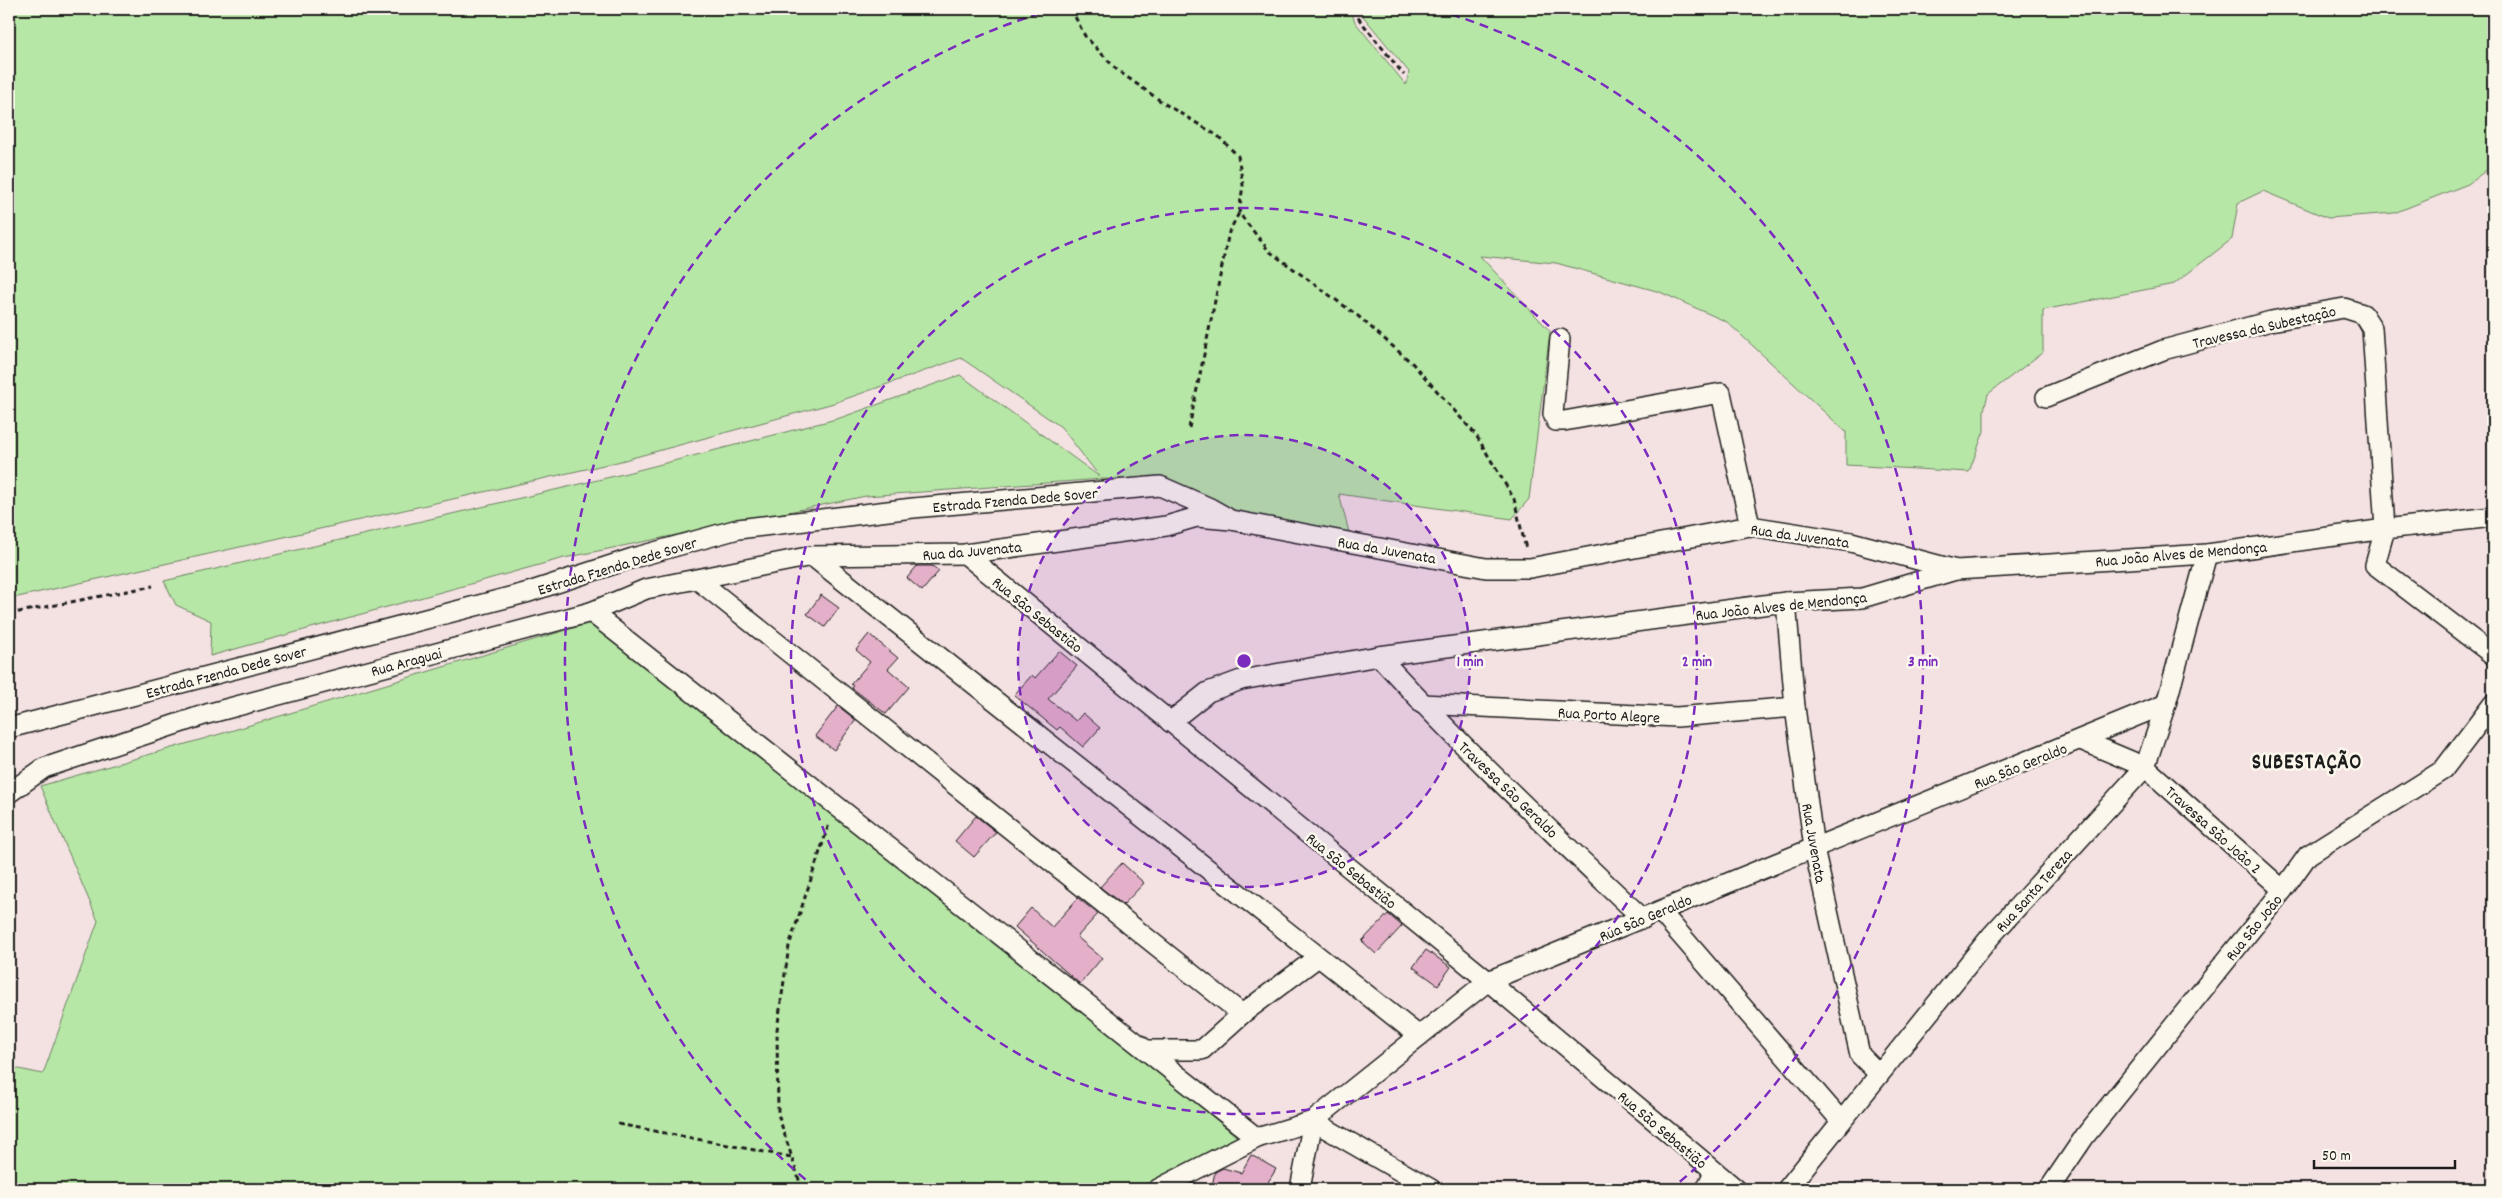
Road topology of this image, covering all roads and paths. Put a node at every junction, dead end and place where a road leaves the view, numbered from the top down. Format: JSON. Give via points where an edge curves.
{"nodes":[{"id":1,"x":1071,"y":9,"type":"edge"},
{"id":2,"x":1355,"y":9,"type":"edge"},
{"id":3,"x":1404,"y":75,"type":"dead end"},
{"id":4,"x":1239,"y":214,"type":"junction"},
{"id":5,"x":1560,"y":339,"type":"dead end"},
{"id":6,"x":2046,"y":397,"type":"dead end"},
{"id":7,"x":1188,"y":428,"type":"dead end"},
{"id":8,"x":2493,"y":517,"type":"edge"},
{"id":9,"x":1231,"y":520,"type":"junction"},
{"id":10,"x":1750,"y":526,"type":"junction"},
{"id":11,"x":2384,"y":529,"type":"junction"},
{"id":12,"x":965,"y":554,"type":"junction"},
{"id":13,"x":2207,"y":554,"type":"junction"},
{"id":14,"x":812,"y":556,"type":"junction"},
{"id":15,"x":1530,"y":568,"type":"junction"},
{"id":16,"x":1956,"y":570,"type":"junction"},
{"id":17,"x":698,"y":580,"type":"junction"},
{"id":18,"x":153,"y":586,"type":"dead end"},
{"id":19,"x":1786,"y":602,"type":"junction"},
{"id":20,"x":590,"y":612,"type":"junction"},
{"id":21,"x":9,"y":614,"type":"edge"},
{"id":22,"x":2493,"y":655,"type":"edge"},
{"id":23,"x":1378,"y":656,"type":"junction"},
{"id":24,"x":1422,"y":704,"type":"junction"},
{"id":25,"x":2166,"y":704,"type":"junction"},
{"id":26,"x":2493,"y":704,"type":"edge"},
{"id":27,"x":1796,"y":707,"type":"junction"},
{"id":28,"x":1170,"y":722,"type":"junction"},
{"id":29,"x":9,"y":728,"type":"edge"},
{"id":30,"x":2081,"y":740,"type":"junction"},
{"id":31,"x":2145,"y":767,"type":"junction"},
{"id":32,"x":9,"y":793,"type":"edge"},
{"id":33,"x":835,"y":806,"type":"junction"},
{"id":34,"x":1814,"y":848,"type":"junction"},
{"id":35,"x":2282,"y":890,"type":"junction"},
{"id":36,"x":1660,"y":911,"type":"junction"},
{"id":37,"x":1643,"y":919,"type":"junction"},
{"id":38,"x":1318,"y":957,"type":"junction"},
{"id":39,"x":1488,"y":981,"type":"junction"},
{"id":40,"x":1242,"y":1014,"type":"junction"},
{"id":41,"x":1419,"y":1036,"type":"junction"},
{"id":42,"x":1148,"y":1050,"type":"junction"},
{"id":43,"x":1879,"y":1074,"type":"junction"},
{"id":44,"x":1313,"y":1121,"type":"junction"},
{"id":45,"x":1842,"y":1121,"type":"junction"},
{"id":46,"x":618,"y":1124,"type":"dead end"},
{"id":47,"x":1257,"y":1138,"type":"junction"},
{"id":48,"x":792,"y":1157,"type":"junction"},
{"id":49,"x":1714,"y":1172,"type":"junction"},
{"id":50,"x":802,"y":1189,"type":"edge"},
{"id":51,"x":1158,"y":1189,"type":"edge"},
{"id":52,"x":1300,"y":1189,"type":"edge"},
{"id":53,"x":1430,"y":1189,"type":"edge"},
{"id":54,"x":1706,"y":1189,"type":"edge"},
{"id":55,"x":1736,"y":1189,"type":"edge"},
{"id":56,"x":1787,"y":1189,"type":"edge"},
{"id":57,"x":2049,"y":1189,"type":"edge"}],
"edges":[{"from":1,"to":4,"type":"path","via":[[1084,36],[1117,70],[1164,104],[1218,136],[1238,156],[1243,185]]},
{"from":2,"to":3,"type":"path","via":[[1359,19]]},
{"from":4,"to":7,"type":"path","via":[[1230,232]]},
{"from":4,"to":15,"type":"path","via":[[1270,251],[1358,316],[1413,364],[1476,436],[1514,498]]},
{"from":5,"to":10,"type":"street","via":[[1553,414],[1556,421],[1721,393]]},
{"from":6,"to":11,"type":"street","name":"Travessa da Subestação","via":[[2163,350],[2271,321],[2353,309],[2363,314],[2372,328]]},
{"from":8,"to":11,"type":"street","name":"Rua João Alves de Mendonça"},
{"from":9,"to":12,"type":"street","name":"Rua da Juvenata","via":[[1197,517],[1166,526]]},
{"from":9,"to":15,"type":"street","name":"Rua da Juvenata","via":[[1486,568]]},
{"from":9,"to":29,"type":"street","name":"Estrada Fzenda Dede Sover","via":[[1160,486],[913,508],[738,529],[633,558],[529,592]]},
{"from":10,"to":15,"type":"street","name":"Rua da Juvenata"},
{"from":10,"to":16,"type":"street","name":"Rua da Juvenata","via":[[1851,542]]},
{"from":11,"to":13,"type":"street","name":"Rua João Alves de Mendonça"},
{"from":11,"to":22,"type":"street","via":[[2375,565]]},
{"from":12,"to":14,"type":"street","name":"Rua da Juvenata"},
{"from":12,"to":28,"type":"street","name":"Rua São Sebastião"},
{"from":13,"to":16,"type":"street","name":"Rua João Alves de Mendonça"},
{"from":13,"to":25,"type":"street","name":"Rua Santa Tereza"},
{"from":14,"to":17,"type":"street","name":"Rua Araguai"},
{"from":14,"to":38,"type":"street"},
{"from":16,"to":19,"type":"street","name":"Rua João Alves de Mendonça","via":[[1862,598]]},
{"from":17,"to":20,"type":"street","name":"Rua Araguai","via":[[646,589]]},
{"from":17,"to":40,"type":"street"},
{"from":18,"to":21,"type":"path"},
{"from":19,"to":23,"type":"street","name":"Rua João Alves de Mendonça"},
{"from":19,"to":27,"type":"street","name":"Rua Juvenata"},
{"from":20,"to":32,"type":"street","name":"Rua Araguai","via":[[207,714],[44,768]]},
{"from":20,"to":33,"type":"street"},
{"from":23,"to":24,"type":"street","name":"Travessa São Geraldo"},
{"from":23,"to":28,"type":"street","name":"Rua João Alves de Mendonça","via":[[1241,680],[1208,692]]},
{"from":24,"to":27,"type":"street","name":"Rua Porto Alegre","via":[[1677,717]]},
{"from":24,"to":37,"type":"street","name":"Travessa São Geraldo"},
{"from":25,"to":30,"type":"street","name":"Rua São Geraldo"},
{"from":25,"to":31,"type":"street","name":"Rua Santa Tereza"},
{"from":26,"to":35,"type":"street","name":"Rua São João","via":[[2443,770],[2308,855]]},
{"from":27,"to":34,"type":"street","name":"Rua Juvenata"},
{"from":28,"to":39,"type":"street","name":"Rua São Sebastião"},
{"from":30,"to":31,"type":"street","name":"Travessa São João 2"},
{"from":30,"to":34,"type":"street","name":"Rua São Geraldo"},
{"from":31,"to":35,"type":"street","name":"Travessa São João 2"},
{"from":31,"to":43,"type":"street","name":"Rua Santa Tereza","via":[[1991,936]]},
{"from":33,"to":42,"type":"street"},
{"from":33,"to":48,"type":"path","via":[[789,946],[777,1030],[778,1114]]},
{"from":34,"to":36,"type":"street","name":"Rua São Geraldo"},
{"from":34,"to":43,"type":"street","name":"Rua Juvenata","via":[[1860,1055]]},
{"from":35,"to":57,"type":"street","name":"Rua São João","via":[[2086,1136]]},
{"from":36,"to":37,"type":"street","name":"Rua São Geraldo"},
{"from":36,"to":45,"type":"street"},
{"from":37,"to":39,"type":"street","name":"Rua São Geraldo"},
{"from":38,"to":40,"type":"street"},
{"from":38,"to":41,"type":"street"},
{"from":39,"to":41,"type":"street","name":"Rua São Geraldo"},
{"from":39,"to":49,"type":"street","name":"Rua São Sebastião"},
{"from":40,"to":42,"type":"street","via":[[1202,1050]]},
{"from":41,"to":44,"type":"street","name":"Rua São Geraldo"},
{"from":42,"to":47,"type":"street"},
{"from":43,"to":45,"type":"street","name":"Rua Santa Tereza"},
{"from":44,"to":47,"type":"street","name":"Rua São Geraldo"},
{"from":44,"to":52,"type":"street"},
{"from":44,"to":53,"type":"street"},
{"from":45,"to":56,"type":"street","name":"Rua Santa Tereza"},
{"from":46,"to":48,"type":"path"},
{"from":47,"to":51,"type":"street","name":"Rua São Geraldo"},
{"from":48,"to":50,"type":"path"},
{"from":49,"to":54,"type":"street"},
{"from":49,"to":55,"type":"street","name":"Rua São Sebastião"}]}
